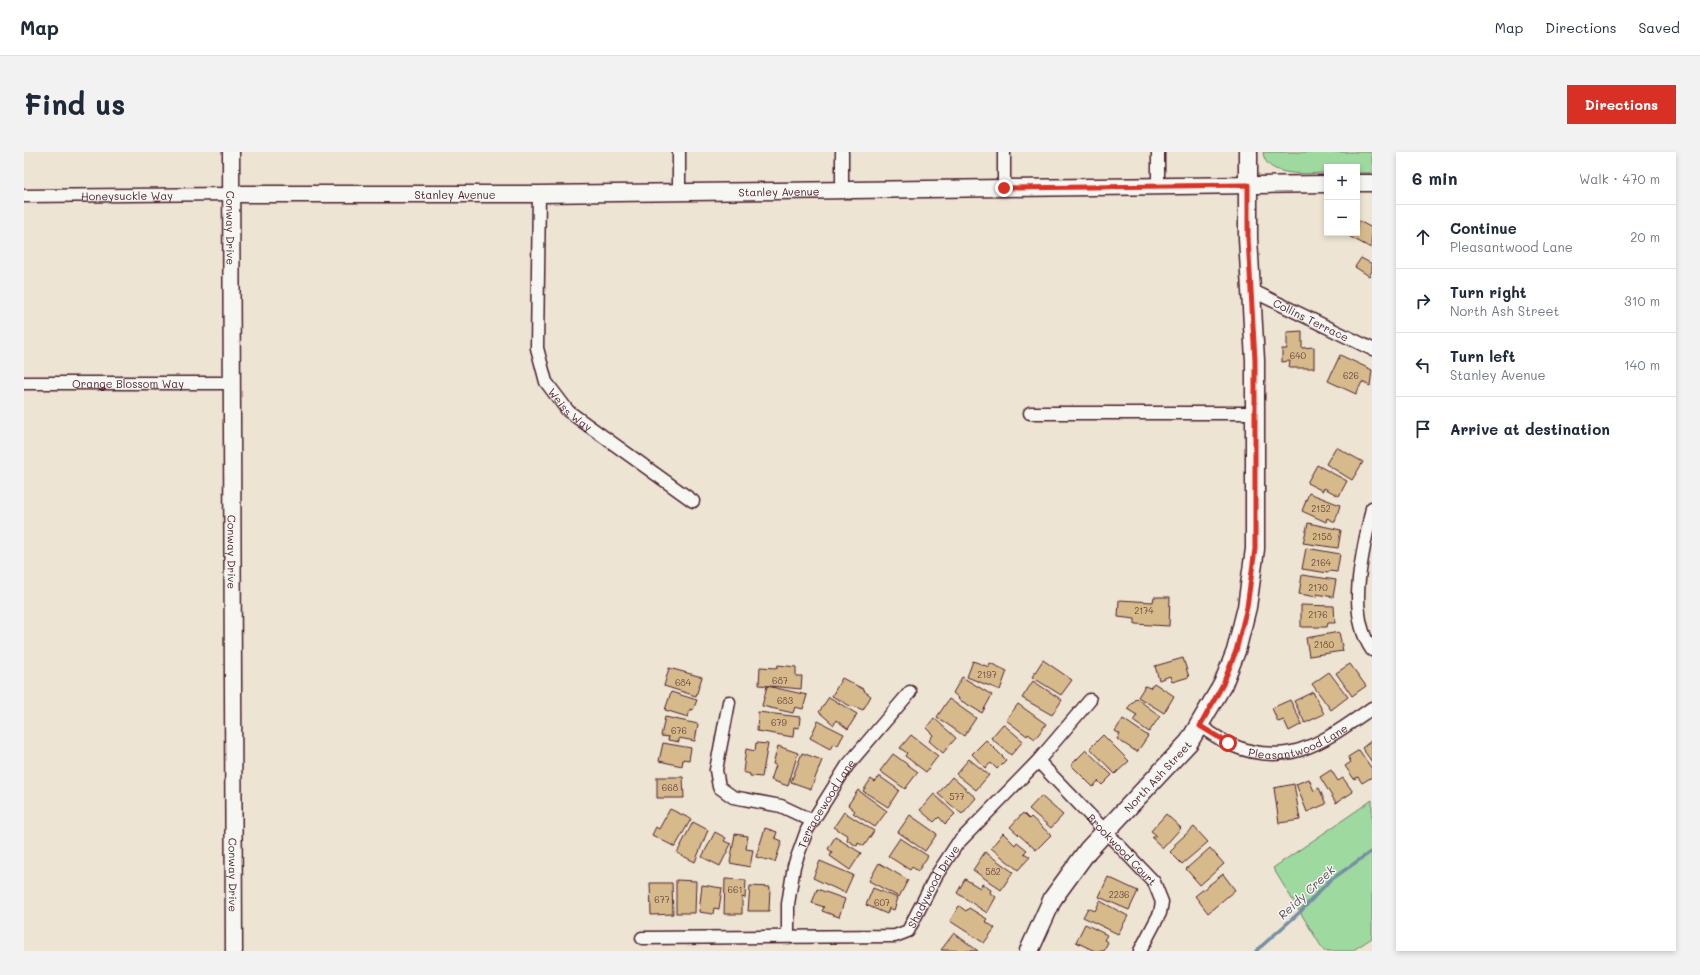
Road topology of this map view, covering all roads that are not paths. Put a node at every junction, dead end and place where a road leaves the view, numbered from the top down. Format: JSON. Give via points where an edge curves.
{"nodes":[{"id":1,"x":231,"y":152,"type":"edge"},
{"id":2,"x":678,"y":152,"type":"edge"},
{"id":3,"x":842,"y":152,"type":"edge"},
{"id":4,"x":1004,"y":152,"type":"edge"},
{"id":5,"x":1158,"y":152,"type":"edge"},
{"id":6,"x":1248,"y":152,"type":"edge"},
{"id":7,"x":1360,"y":183,"type":"edge"},
{"id":8,"x":1372,"y":183,"type":"edge"},
{"id":9,"x":1324,"y":184,"type":"edge"},
{"id":10,"x":1248,"y":185,"type":"junction"},
{"id":11,"x":1158,"y":186,"type":"junction"},
{"id":12,"x":1004,"y":188,"type":"junction"},
{"id":13,"x":842,"y":190,"type":"junction"},
{"id":14,"x":679,"y":192,"type":"junction"},
{"id":15,"x":231,"y":194,"type":"junction"},
{"id":16,"x":539,"y":194,"type":"junction"},
{"id":17,"x":24,"y":196,"type":"edge"},
{"id":18,"x":1251,"y":290,"type":"junction"},
{"id":19,"x":1372,"y":349,"type":"edge"},
{"id":20,"x":24,"y":383,"type":"edge"},
{"id":21,"x":232,"y":383,"type":"junction"},
{"id":22,"x":1030,"y":413,"type":"dead end"},
{"id":23,"x":1256,"y":413,"type":"junction"},
{"id":24,"x":693,"y":501,"type":"dead end"},
{"id":25,"x":1372,"y":508,"type":"edge"},
{"id":26,"x":1372,"y":650,"type":"edge"},
{"id":27,"x":910,"y":692,"type":"dead end"},
{"id":28,"x":1090,"y":700,"type":"dead end"},
{"id":29,"x":729,"y":702,"type":"dead end"},
{"id":30,"x":1372,"y":708,"type":"edge"},
{"id":31,"x":1200,"y":726,"type":"junction"},
{"id":32,"x":1038,"y":761,"type":"junction"},
{"id":33,"x":813,"y":821,"type":"junction"},
{"id":34,"x":1106,"y":833,"type":"junction"},
{"id":35,"x":788,"y":936,"type":"junction"},
{"id":36,"x":642,"y":938,"type":"dead end"},
{"id":37,"x":234,"y":951,"type":"edge"},
{"id":38,"x":1029,"y":951,"type":"edge"},
{"id":39,"x":1140,"y":951,"type":"edge"}],
"edges":[{"from":1,"to":15,"type":"street","name":"Conway Drive"},
{"from":2,"to":14,"type":"street"},
{"from":3,"to":13,"type":"street"},
{"from":4,"to":12,"type":"street"},
{"from":5,"to":11,"type":"street"},
{"from":6,"to":10,"type":"main road","name":"North Ash Street"},
{"from":7,"to":8,"type":"street"},
{"from":9,"to":10,"type":"street","name":"Stanley Avenue"},
{"from":10,"to":11,"type":"street","name":"Stanley Avenue"},
{"from":10,"to":18,"type":"main road","name":"North Ash Street"},
{"from":11,"to":12,"type":"street","name":"Stanley Avenue"},
{"from":12,"to":13,"type":"street","name":"Stanley Avenue"},
{"from":13,"to":14,"type":"street","name":"Stanley Avenue"},
{"from":14,"to":16,"type":"street","name":"Stanley Avenue"},
{"from":15,"to":16,"type":"street","name":"Stanley Avenue"},
{"from":15,"to":17,"type":"street","name":"Honeysuckle Way"},
{"from":15,"to":21,"type":"street","name":"Conway Drive"},
{"from":16,"to":24,"type":"street","name":"Weiss Way","via":[[536,348],[546,382],[568,410]]},
{"from":18,"to":19,"type":"street","name":"Collins Terrace"},
{"from":18,"to":23,"type":"main road","name":"North Ash Street"},
{"from":20,"to":21,"type":"street","name":"Orange Blossom Way"},
{"from":21,"to":37,"type":"street","name":"Conway Drive"},
{"from":22,"to":23,"type":"street"},
{"from":23,"to":31,"type":"main road","name":"North Ash Street","via":[[1255,549],[1247,607],[1236,651],[1223,684]]},
{"from":25,"to":26,"type":"street","via":[[1358,581],[1357,600],[1363,629]]},
{"from":27,"to":33,"type":"street","name":"Terracewood Lane","via":[[847,766]]},
{"from":28,"to":32,"type":"street","name":"Shadywood Drive"},
{"from":29,"to":33,"type":"street","via":[[716,770],[719,787],[733,797],[781,806]]},
{"from":30,"to":31,"type":"street","name":"Pleasantwood Lane","via":[[1326,740],[1294,753],[1258,754],[1228,743]]},
{"from":31,"to":34,"type":"main road","name":"North Ash Street","via":[[1189,742]]},
{"from":32,"to":34,"type":"street","name":"Brookwood Court"},
{"from":32,"to":35,"type":"street","name":"Shadywood Drive","via":[[958,844],[936,876],[908,931],[895,936]]},
{"from":33,"to":35,"type":"street","name":"Terracewood Lane","via":[[807,830],[794,866],[788,904]]},
{"from":34,"to":38,"type":"main road","name":"North Ash Street","via":[[1088,850],[1053,898]]},
{"from":34,"to":39,"type":"street","name":"Brookwood Court","via":[[1154,882],[1162,902],[1160,913]]},
{"from":35,"to":36,"type":"street","name":"Shadywood Drive"}]}
